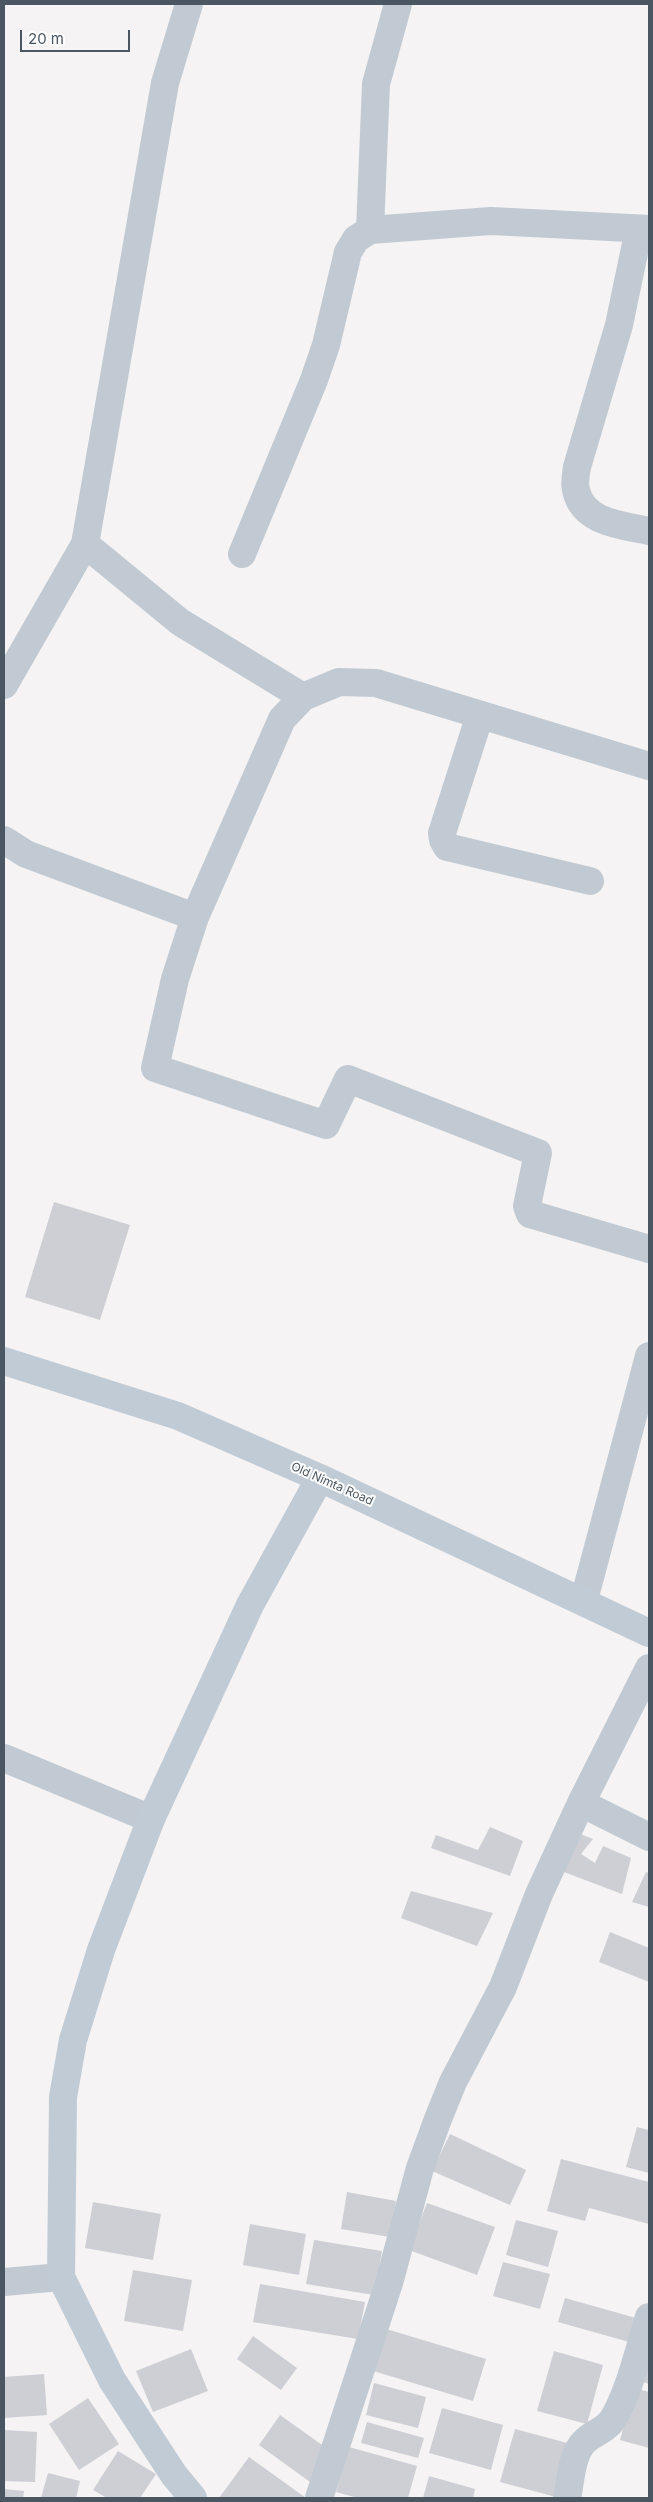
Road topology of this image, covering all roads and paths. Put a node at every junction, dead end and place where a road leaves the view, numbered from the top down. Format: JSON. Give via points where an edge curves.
{"nodes":[{"id":1,"x":189,"y":4,"type":"edge"},
{"id":2,"x":398,"y":4,"type":"edge"},
{"id":3,"x":644,"y":229,"type":"edge"},
{"id":4,"x":370,"y":230,"type":"junction"},
{"id":5,"x":649,"y":531,"type":"edge"},
{"id":6,"x":85,"y":544,"type":"junction"},
{"id":7,"x":242,"y":554,"type":"dead end"},
{"id":8,"x":4,"y":684,"type":"edge"},
{"id":9,"x":303,"y":697,"type":"junction"},
{"id":10,"x":480,"y":715,"type":"junction"},
{"id":11,"x":649,"y":766,"type":"edge"},
{"id":12,"x":4,"y":840,"type":"edge"},
{"id":13,"x":590,"y":881,"type":"dead end"},
{"id":14,"x":195,"y":917,"type":"junction"},
{"id":15,"x":649,"y":1250,"type":"edge"},
{"id":16,"x":649,"y":1356,"type":"edge"},
{"id":17,"x":4,"y":1361,"type":"edge"},
{"id":18,"x":320,"y":1478,"type":"junction"},
{"id":19,"x":584,"y":1600,"type":"junction"},
{"id":20,"x":649,"y":1633,"type":"edge"},
{"id":21,"x":649,"y":1668,"type":"edge"},
{"id":22,"x":4,"y":1758,"type":"edge"},
{"id":23,"x":581,"y":1803,"type":"junction"},
{"id":24,"x":151,"y":1819,"type":"junction"},
{"id":25,"x":649,"y":1836,"type":"edge"},
{"id":26,"x":61,"y":2277,"type":"junction"},
{"id":27,"x":4,"y":2282,"type":"edge"},
{"id":28,"x":649,"y":2317,"type":"edge"},
{"id":29,"x":193,"y":2498,"type":"edge"},
{"id":30,"x":319,"y":2498,"type":"edge"},
{"id":31,"x":567,"y":2498,"type":"edge"}],
"edges":[{"from":1,"to":6,"type":"street","via":[[165,84]]},
{"from":2,"to":4,"type":"street","via":[[376,84]]},
{"from":3,"to":4,"type":"street","via":[[491,221]]},
{"from":3,"to":5,"type":"street","via":[[576,467],[575,489],[581,505],[597,519]]},
{"from":4,"to":7,"type":"street","via":[[356,239],[348,252],[326,345],[314,380]]},
{"from":6,"to":8,"type":"street"},
{"from":6,"to":9,"type":"street","via":[[180,622]]},
{"from":9,"to":10,"type":"street","via":[[339,682],[376,683]]},
{"from":9,"to":14,"type":"street","via":[[282,719]]},
{"from":10,"to":11,"type":"street"},
{"from":10,"to":13,"type":"street","via":[[442,833],[447,847]]},
{"from":12,"to":14,"type":"street","via":[[26,854]]},
{"from":14,"to":15,"type":"street","via":[[175,979],[155,1068],[326,1125],[348,1079],[538,1152],[527,1206],[530,1214]]},
{"from":16,"to":19,"type":"street"},
{"from":17,"to":18,"type":"street","name":"Old Nimta Road","via":[[178,1416]]},
{"from":18,"to":19,"type":"street","name":"Old Nimta Road"},
{"from":18,"to":24,"type":"street","via":[[250,1605]]},
{"from":19,"to":20,"type":"street","name":"Old Nimta Road"},
{"from":21,"to":23,"type":"street"},
{"from":22,"to":24,"type":"street"},
{"from":23,"to":25,"type":"street"},
{"from":23,"to":30,"type":"street","via":[[539,1894],[503,1987],[453,2082],[438,2119],[420,2168],[389,2284]]},
{"from":24,"to":26,"type":"street","via":[[102,1950],[73,2040],[64,2097]]},
{"from":26,"to":27,"type":"street"},
{"from":26,"to":29,"type":"street","via":[[112,2380],[174,2475]]},
{"from":28,"to":31,"type":"street","via":[[621,2403],[607,2427],[579,2448]]}]}
